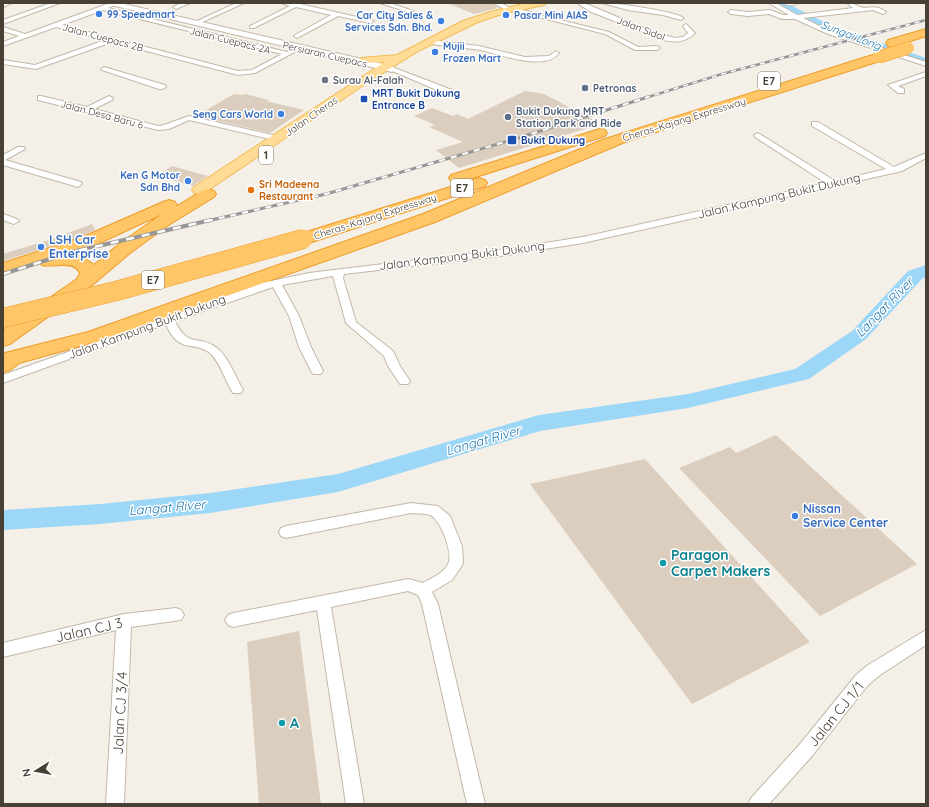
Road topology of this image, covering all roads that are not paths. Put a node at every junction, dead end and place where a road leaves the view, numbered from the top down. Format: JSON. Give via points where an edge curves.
{"nodes":[{"id":1,"x":9,"y":3,"type":"edge"},
{"id":2,"x":57,"y":3,"type":"edge"},
{"id":3,"x":114,"y":3,"type":"edge"},
{"id":4,"x":129,"y":3,"type":"edge"},
{"id":5,"x":186,"y":3,"type":"edge"},
{"id":6,"x":242,"y":3,"type":"edge"},
{"id":7,"x":284,"y":3,"type":"edge"},
{"id":8,"x":383,"y":3,"type":"edge"},
{"id":9,"x":496,"y":3,"type":"edge"},
{"id":10,"x":541,"y":3,"type":"edge"},
{"id":11,"x":580,"y":3,"type":"edge"},
{"id":12,"x":606,"y":3,"type":"edge"},
{"id":13,"x":772,"y":3,"type":"edge"},
{"id":14,"x":786,"y":3,"type":"edge"},
{"id":15,"x":796,"y":3,"type":"edge"},
{"id":16,"x":850,"y":3,"type":"edge"},
{"id":17,"x":3,"y":5,"type":"edge"},
{"id":18,"x":296,"y":5,"type":"junction"},
{"id":19,"x":176,"y":7,"type":"dead end"},
{"id":20,"x":102,"y":8,"type":"junction"},
{"id":21,"x":514,"y":9,"type":"junction"},
{"id":22,"x":859,"y":9,"type":"junction"},
{"id":23,"x":412,"y":11,"type":"dead end"},
{"id":24,"x":731,"y":12,"type":"dead end"},
{"id":25,"x":883,"y":12,"type":"dead end"},
{"id":26,"x":337,"y":14,"type":"junction"},
{"id":27,"x":797,"y":17,"type":"junction"},
{"id":28,"x":681,"y":18,"type":"dead end"},
{"id":29,"x":371,"y":21,"type":"dead end"},
{"id":30,"x":3,"y":22,"type":"edge"},
{"id":31,"x":199,"y":22,"type":"junction"},
{"id":32,"x":57,"y":25,"type":"junction"},
{"id":33,"x":686,"y":26,"type":"dead end"},
{"id":34,"x":252,"y":27,"type":"dead end"},
{"id":35,"x":3,"y":29,"type":"edge"},
{"id":36,"x":926,"y":32,"type":"edge"},
{"id":37,"x":26,"y":36,"type":"junction"},
{"id":38,"x":297,"y":36,"type":"dead end"},
{"id":39,"x":110,"y":40,"type":"junction"},
{"id":40,"x":926,"y":42,"type":"edge"},
{"id":41,"x":3,"y":44,"type":"edge"},
{"id":42,"x":427,"y":44,"type":"junction"},
{"id":43,"x":299,"y":48,"type":"junction"},
{"id":44,"x":657,"y":48,"type":"dead end"},
{"id":45,"x":556,"y":53,"type":"dead end"},
{"id":46,"x":288,"y":54,"type":"junction"},
{"id":47,"x":872,"y":54,"type":"junction"},
{"id":48,"x":402,"y":56,"type":"junction"},
{"id":49,"x":363,"y":61,"type":"junction"},
{"id":50,"x":3,"y":62,"type":"edge"},
{"id":51,"x":926,"y":64,"type":"edge"},
{"id":52,"x":387,"y":68,"type":"junction"},
{"id":53,"x":104,"y":69,"type":"dead end"},
{"id":54,"x":926,"y":74,"type":"edge"},
{"id":55,"x":371,"y":75,"type":"junction"},
{"id":56,"x":162,"y":87,"type":"dead end"},
{"id":57,"x":902,"y":91,"type":"dead end"},
{"id":58,"x":449,"y":92,"type":"dead end"},
{"id":59,"x":41,"y":98,"type":"dead end"},
{"id":60,"x":109,"y":98,"type":"dead end"},
{"id":61,"x":88,"y":110,"type":"junction"},
{"id":62,"x":815,"y":124,"type":"dead end"},
{"id":63,"x":758,"y":135,"type":"dead end"},
{"id":64,"x":622,"y":138,"type":"junction"},
{"id":65,"x":278,"y":139,"type":"junction"},
{"id":66,"x":21,"y":149,"type":"dead end"},
{"id":67,"x":926,"y":155,"type":"edge"},
{"id":68,"x":3,"y":158,"type":"edge"},
{"id":69,"x":3,"y":162,"type":"edge"},
{"id":70,"x":893,"y":170,"type":"junction"},
{"id":71,"x":78,"y":184,"type":"dead end"},
{"id":72,"x":834,"y":184,"type":"junction"},
{"id":73,"x":203,"y":192,"type":"junction"},
{"id":74,"x":3,"y":217,"type":"edge"},
{"id":75,"x":14,"y":221,"type":"dead end"},
{"id":76,"x":297,"y":234,"type":"junction"},
{"id":77,"x":89,"y":241,"type":"junction"},
{"id":78,"x":124,"y":249,"type":"junction"},
{"id":79,"x":11,"y":267,"type":"edge"},
{"id":80,"x":339,"y":272,"type":"junction"},
{"id":81,"x":84,"y":282,"type":"junction"},
{"id":82,"x":276,"y":283,"type":"junction"},
{"id":83,"x":3,"y":306,"type":"edge"},
{"id":84,"x":3,"y":318,"type":"edge"},
{"id":85,"x":169,"y":320,"type":"junction"},
{"id":86,"x":3,"y":340,"type":"edge"},
{"id":87,"x":3,"y":365,"type":"edge"},
{"id":88,"x":317,"y":371,"type":"dead end"},
{"id":89,"x":3,"y":379,"type":"edge"},
{"id":90,"x":404,"y":380,"type":"dead end"},
{"id":91,"x":237,"y":390,"type":"dead end"},
{"id":92,"x":286,"y":532,"type":"dead end"},
{"id":93,"x":424,"y":590,"type":"junction"},
{"id":94,"x":323,"y":603,"type":"junction"},
{"id":95,"x":176,"y":615,"type":"dead end"},
{"id":96,"x":233,"y":620,"type":"dead end"},
{"id":97,"x":124,"y":621,"type":"junction"},
{"id":98,"x":926,"y":637,"type":"edge"},
{"id":99,"x":3,"y":650,"type":"edge"},
{"id":100,"x":115,"y":804,"type":"edge"},
{"id":101,"x":355,"y":804,"type":"edge"},
{"id":102,"x":476,"y":804,"type":"edge"},
{"id":103,"x":757,"y":804,"type":"edge"}],
"edges":[{"from":1,"to":17,"type":"street"},
{"from":2,"to":30,"type":"street"},
{"from":3,"to":20,"type":"street"},
{"from":3,"to":31,"type":"street","name":"Persiaran Cuepacs"},
{"from":4,"to":31,"type":"street","name":"Persiaran Cuepacs"},
{"from":5,"to":19,"type":"street"},
{"from":6,"to":31,"type":"street"},
{"from":7,"to":18,"type":"street"},
{"from":8,"to":23,"type":"street"},
{"from":9,"to":21,"type":"street"},
{"from":10,"to":21,"type":"main road","name":"Jalan Cheras","number":"1"},
{"from":11,"to":33,"type":"street","name":"Jalan Sidol","via":[[663,38],[688,38],[692,33]]},
{"from":12,"to":28,"type":"street"},
{"from":13,"to":27,"type":"street"},
{"from":14,"to":15,"type":"street"},
{"from":16,"to":22,"type":"street"},
{"from":18,"to":26,"type":"street"},
{"from":18,"to":34,"type":"street"},
{"from":20,"to":32,"type":"street"},
{"from":20,"to":46,"type":"street","name":"Jalan Cuepacs 2A"},
{"from":21,"to":42,"type":"main road","name":"Jalan Cheras","number":"1","via":[[472,21]]},
{"from":21,"to":44,"type":"street","via":[[607,33],[637,49]]},
{"from":22,"to":25,"type":"street","via":[[874,8]]},
{"from":22,"to":27,"type":"street"},
{"from":24,"to":27,"type":"street","via":[[770,12]]},
{"from":26,"to":29,"type":"street"},
{"from":26,"to":38,"type":"street"},
{"from":27,"to":51,"type":"street","via":[[830,33]]},
{"from":31,"to":43,"type":"street","name":"Persiaran Cuepacs"},
{"from":31,"to":49,"type":"street","name":"Persiaran Cuepacs"},
{"from":32,"to":37,"type":"street"},
{"from":32,"to":39,"type":"street","name":"Jalan Cuepacs 2B"},
{"from":35,"to":37,"type":"street"},
{"from":36,"to":47,"type":"highway","name":"Cheras–Kajang Expressway","number":"E7","via":[[892,43]]},
{"from":37,"to":41,"type":"street"},
{"from":39,"to":46,"type":"street","name":"Jalan Cuepacs 2B","via":[[246,74]]},
{"from":39,"to":50,"type":"street","via":[[36,67]]},
{"from":40,"to":47,"type":"highway","name":"Cheras–Kajang Expressway","number":"E7","bridge":true},
{"from":42,"to":45,"type":"street","via":[[479,48],[525,59],[550,58]]},
{"from":42,"to":48,"type":"main road","name":"Jalan Cheras","number":"1"},
{"from":42,"to":52,"type":"main road","name":"Jalan Cheras","number":"1","via":[[423,50]]},
{"from":43,"to":46,"type":"street"},
{"from":43,"to":49,"type":"street","name":"Persiaran Cuepacs"},
{"from":47,"to":64,"type":"highway","name":"Cheras–Kajang Expressway","number":"E7"},
{"from":47,"to":76,"type":"highway","name":"Cheras–Kajang Expressway","number":"E7"},
{"from":48,"to":49,"type":"main road","via":[[387,60]]},
{"from":48,"to":52,"type":"main road","name":"Jalan Cheras","number":"1"},
{"from":49,"to":52,"type":"street","name":"Persiaran Cuepacs"},
{"from":49,"to":55,"type":"main road"},
{"from":52,"to":55,"type":"main road","name":"Jalan Cheras","number":"1"},
{"from":52,"to":58,"type":"street"},
{"from":52,"to":73,"type":"main road","name":"Jalan Cheras","number":"1"},
{"from":53,"to":56,"type":"street"},
{"from":54,"to":57,"type":"street","via":[[892,85]]},
{"from":55,"to":65,"type":"main road","name":"Jalan Cheras","number":"1"},
{"from":59,"to":61,"type":"street","name":"Jalan Desa Baru 6"},
{"from":60,"to":61,"type":"street"},
{"from":61,"to":65,"type":"street","name":"Jalan Desa Baru 6","via":[[163,129],[189,118]]},
{"from":62,"to":70,"type":"street"},
{"from":63,"to":72,"type":"street"},
{"from":64,"to":76,"type":"highway","name":"Cheras–Kajang Expressway","number":"E7"},
{"from":64,"to":87,"type":"highway","via":[[429,218],[95,336],[12,358]]},
{"from":65,"to":73,"type":"main road","name":"Jalan Cheras","number":"1"},
{"from":66,"to":68,"type":"street"},
{"from":67,"to":70,"type":"street","name":"Jalan Kampung Bukit Dukung"},
{"from":69,"to":71,"type":"street"},
{"from":70,"to":72,"type":"street","name":"Jalan Kampung Bukit Dukung"},
{"from":72,"to":80,"type":"street","name":"Jalan Kampung Bukit Dukung","via":[[583,240],[500,253]]},
{"from":73,"to":77,"type":"highway"},
{"from":73,"to":78,"type":"highway"},
{"from":74,"to":75,"type":"street"},
{"from":76,"to":83,"type":"highway","name":"Cheras–Kajang Expressway","number":"E7"},
{"from":76,"to":84,"type":"highway","name":"Cheras–Kajang Expressway","number":"E7","bridge":true,"via":[[116,290]]},
{"from":77,"to":78,"type":"highway","via":[[86,253],[90,257],[99,257]]},
{"from":77,"to":79,"type":"highway"},
{"from":78,"to":81,"type":"highway"},
{"from":79,"to":81,"type":"highway","via":[[66,259],[80,261],[89,273]]},
{"from":80,"to":82,"type":"street","name":"Jalan Kampung Bukit Dukung"},
{"from":80,"to":90,"type":"street","via":[[338,278],[351,323],[389,354]]},
{"from":81,"to":86,"type":"highway"},
{"from":82,"to":85,"type":"street","name":"Jalan Kampung Bukit Dukung"},
{"from":82,"to":88,"type":"street","via":[[294,316]]},
{"from":85,"to":89,"type":"street","name":"Jalan Kampung Bukit Dukung"},
{"from":85,"to":91,"type":"street","via":[[176,335],[184,341],[214,351]]},
{"from":92,"to":93,"type":"street","via":[[411,508],[433,510],[445,520],[455,546],[456,563],[447,576]]},
{"from":93,"to":94,"type":"street","via":[[408,585]]},
{"from":93,"to":102,"type":"street","via":[[430,604]]},
{"from":94,"to":96,"type":"street"},
{"from":94,"to":101,"type":"street"},
{"from":95,"to":97,"type":"street","name":"Jalan CJ 3"},
{"from":97,"to":99,"type":"street","name":"Jalan CJ 3"},
{"from":97,"to":100,"type":"street","name":"Jalan CJ 3/4"},
{"from":98,"to":103,"type":"street","name":"Jalan CJ 1/1","via":[[862,680],[806,750]]}]}
